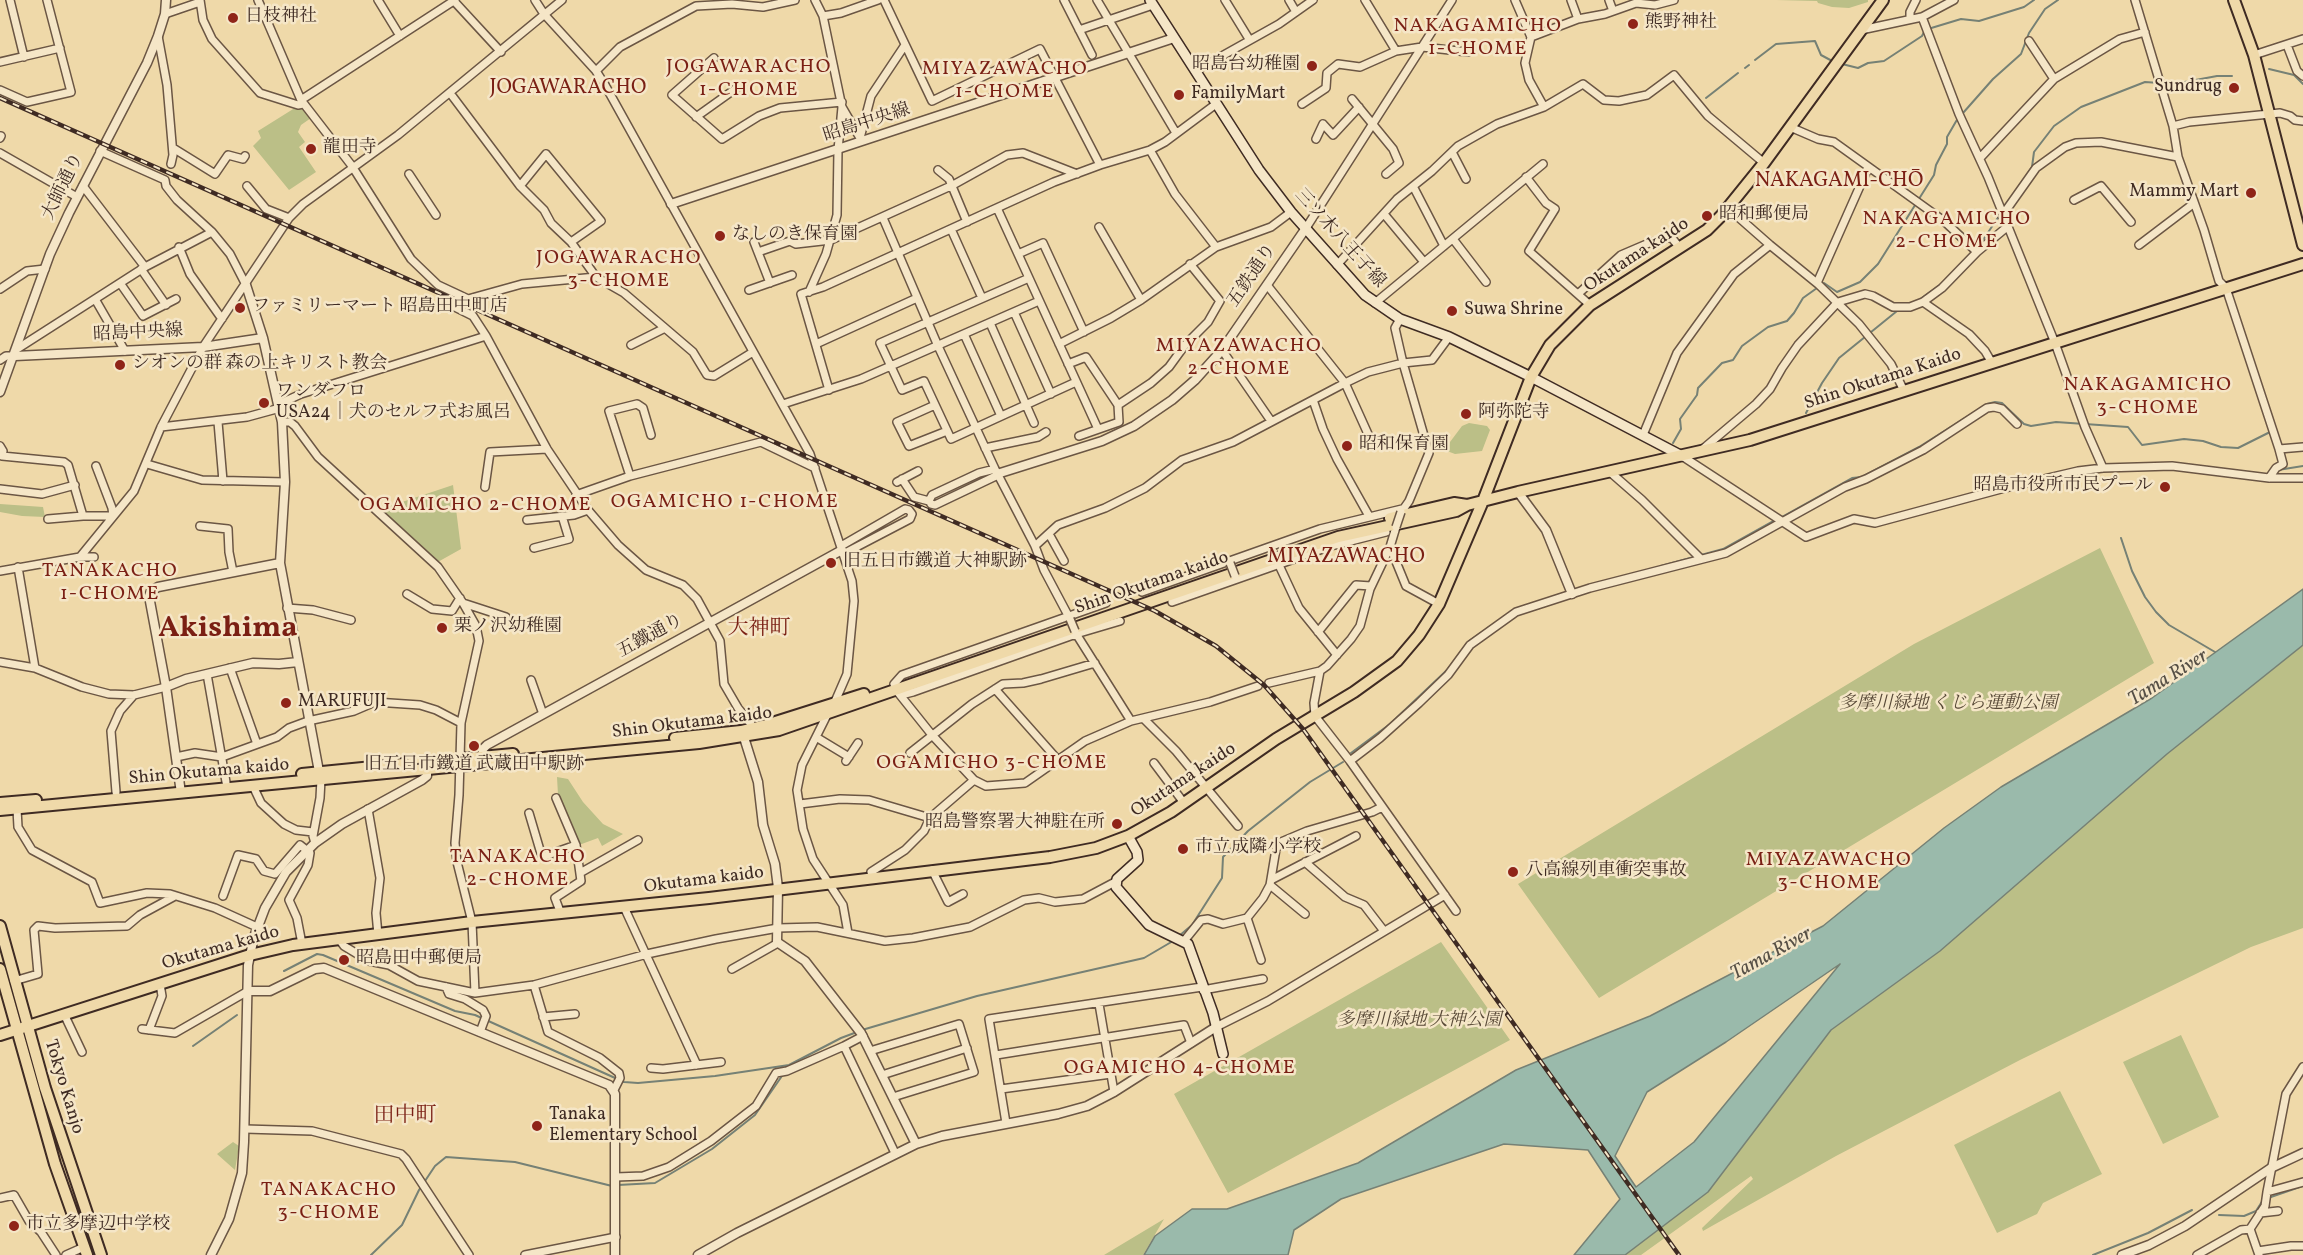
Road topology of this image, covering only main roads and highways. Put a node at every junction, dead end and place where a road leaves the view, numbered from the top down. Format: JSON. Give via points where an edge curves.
{"nodes":[{"id":1,"x":1883,"y":0,"type":"edge"},
{"id":2,"x":2234,"y":0,"type":"edge"},
{"id":3,"x":1152,"y":2,"type":"edge"},
{"id":4,"x":2303,"y":245,"type":"edge"},
{"id":5,"x":2303,"y":264,"type":"edge"},
{"id":6,"x":1531,"y":377,"type":"junction"},
{"id":7,"x":1682,"y":456,"type":"junction"},
{"id":8,"x":1483,"y":501,"type":"junction"},
{"id":9,"x":1467,"y":505,"type":"joint"},
{"id":10,"x":897,"y":690,"type":"junction"},
{"id":11,"x":742,"y":734,"type":"junction"},
{"id":12,"x":460,"y":762,"type":"junction"},
{"id":13,"x":319,"y":776,"type":"junction"},
{"id":14,"x":181,"y":789,"type":"junction"},
{"id":15,"x":0,"y":803,"type":"edge"},
{"id":16,"x":0,"y":810,"type":"edge"},
{"id":17,"x":1128,"y":836,"type":"junction"},
{"id":18,"x":0,"y":926,"type":"edge"},
{"id":19,"x":0,"y":972,"type":"edge"},
{"id":20,"x":22,"y":1027,"type":"junction"},
{"id":21,"x":0,"y":1035,"type":"edge"},
{"id":22,"x":1223,"y":1054,"type":"dead end"},
{"id":23,"x":85,"y":1251,"type":"edge"},
{"id":24,"x":101,"y":1255,"type":"edge"}],
"edges":[{"from":1,"to":6,"type":"main road","name":"Okutama kaido","via":[[1728,208],[1707,230],[1590,305],[1550,345]]},
{"from":2,"to":4,"type":"main road","via":[[2254,55]]},
{"from":3,"to":6,"type":"main road","name":"三ツ木八王子線","via":[[1259,170],[1337,265],[1375,303],[1400,319]]},
{"from":5,"to":7,"type":"main road","name":"Shin Okutama Kaido","via":[[1750,440]]},
{"from":6,"to":7,"type":"main road","name":"三ツ木八王子線"},
{"from":6,"to":8,"type":"main road","name":"Okutama kaido"},
{"from":7,"to":8,"type":"main road","name":"Shin Okutama Kaido"},
{"from":8,"to":9,"type":"main road","name":"Shin Okutama Kaido"},
{"from":8,"to":17,"type":"main road","name":"Okutama kaido","via":[[1439,604],[1397,661]]},
{"from":9,"to":10,"type":"main road","name":"Shin Okutama kaido","via":[[1454,503],[1336,531]]},
{"from":10,"to":11,"type":"main road","name":"Shin Okutama kaido","via":[[833,705]]},
{"from":10,"to":11,"type":"main road","name":"Shin Okutama kaido","via":[[779,730]]},
{"from":11,"to":12,"type":"main road","name":"Shin Okutama kaido"},
{"from":11,"to":12,"type":"main road","name":"Shin Okutama kaido"},
{"from":12,"to":13,"type":"main road","name":"Shin Okutama kaido"},
{"from":12,"to":13,"type":"main road","name":"Shin Okutama kaido","via":[[427,769]]},
{"from":13,"to":14,"type":"main road","name":"Shin Okutama kaido"},
{"from":13,"to":14,"type":"main road","name":"Shin Okutama kaido","via":[[253,786]]},
{"from":14,"to":15,"type":"main road","name":"Shin Okutama kaido"},
{"from":14,"to":16,"type":"main road","name":"Shin Okutama kaido"},
{"from":17,"to":20,"type":"main road","name":"Okutama kaido","via":[[1065,855],[302,944],[250,955]]},
{"from":17,"to":22,"type":"main road","via":[[1138,860],[1117,879],[1116,887],[1149,926],[1189,946]]},
{"from":18,"to":20,"type":"main road","name":"Tokyo Kanjo"},
{"from":19,"to":20,"type":"main road","name":"Tokyo Kanjo"},
{"from":20,"to":21,"type":"main road","name":"Okutama kaido"},
{"from":20,"to":23,"type":"main road","name":"Tokyo Kanjo","via":[[55,1164]]},
{"from":20,"to":24,"type":"main road","name":"Tokyo Kanjo"}]}
